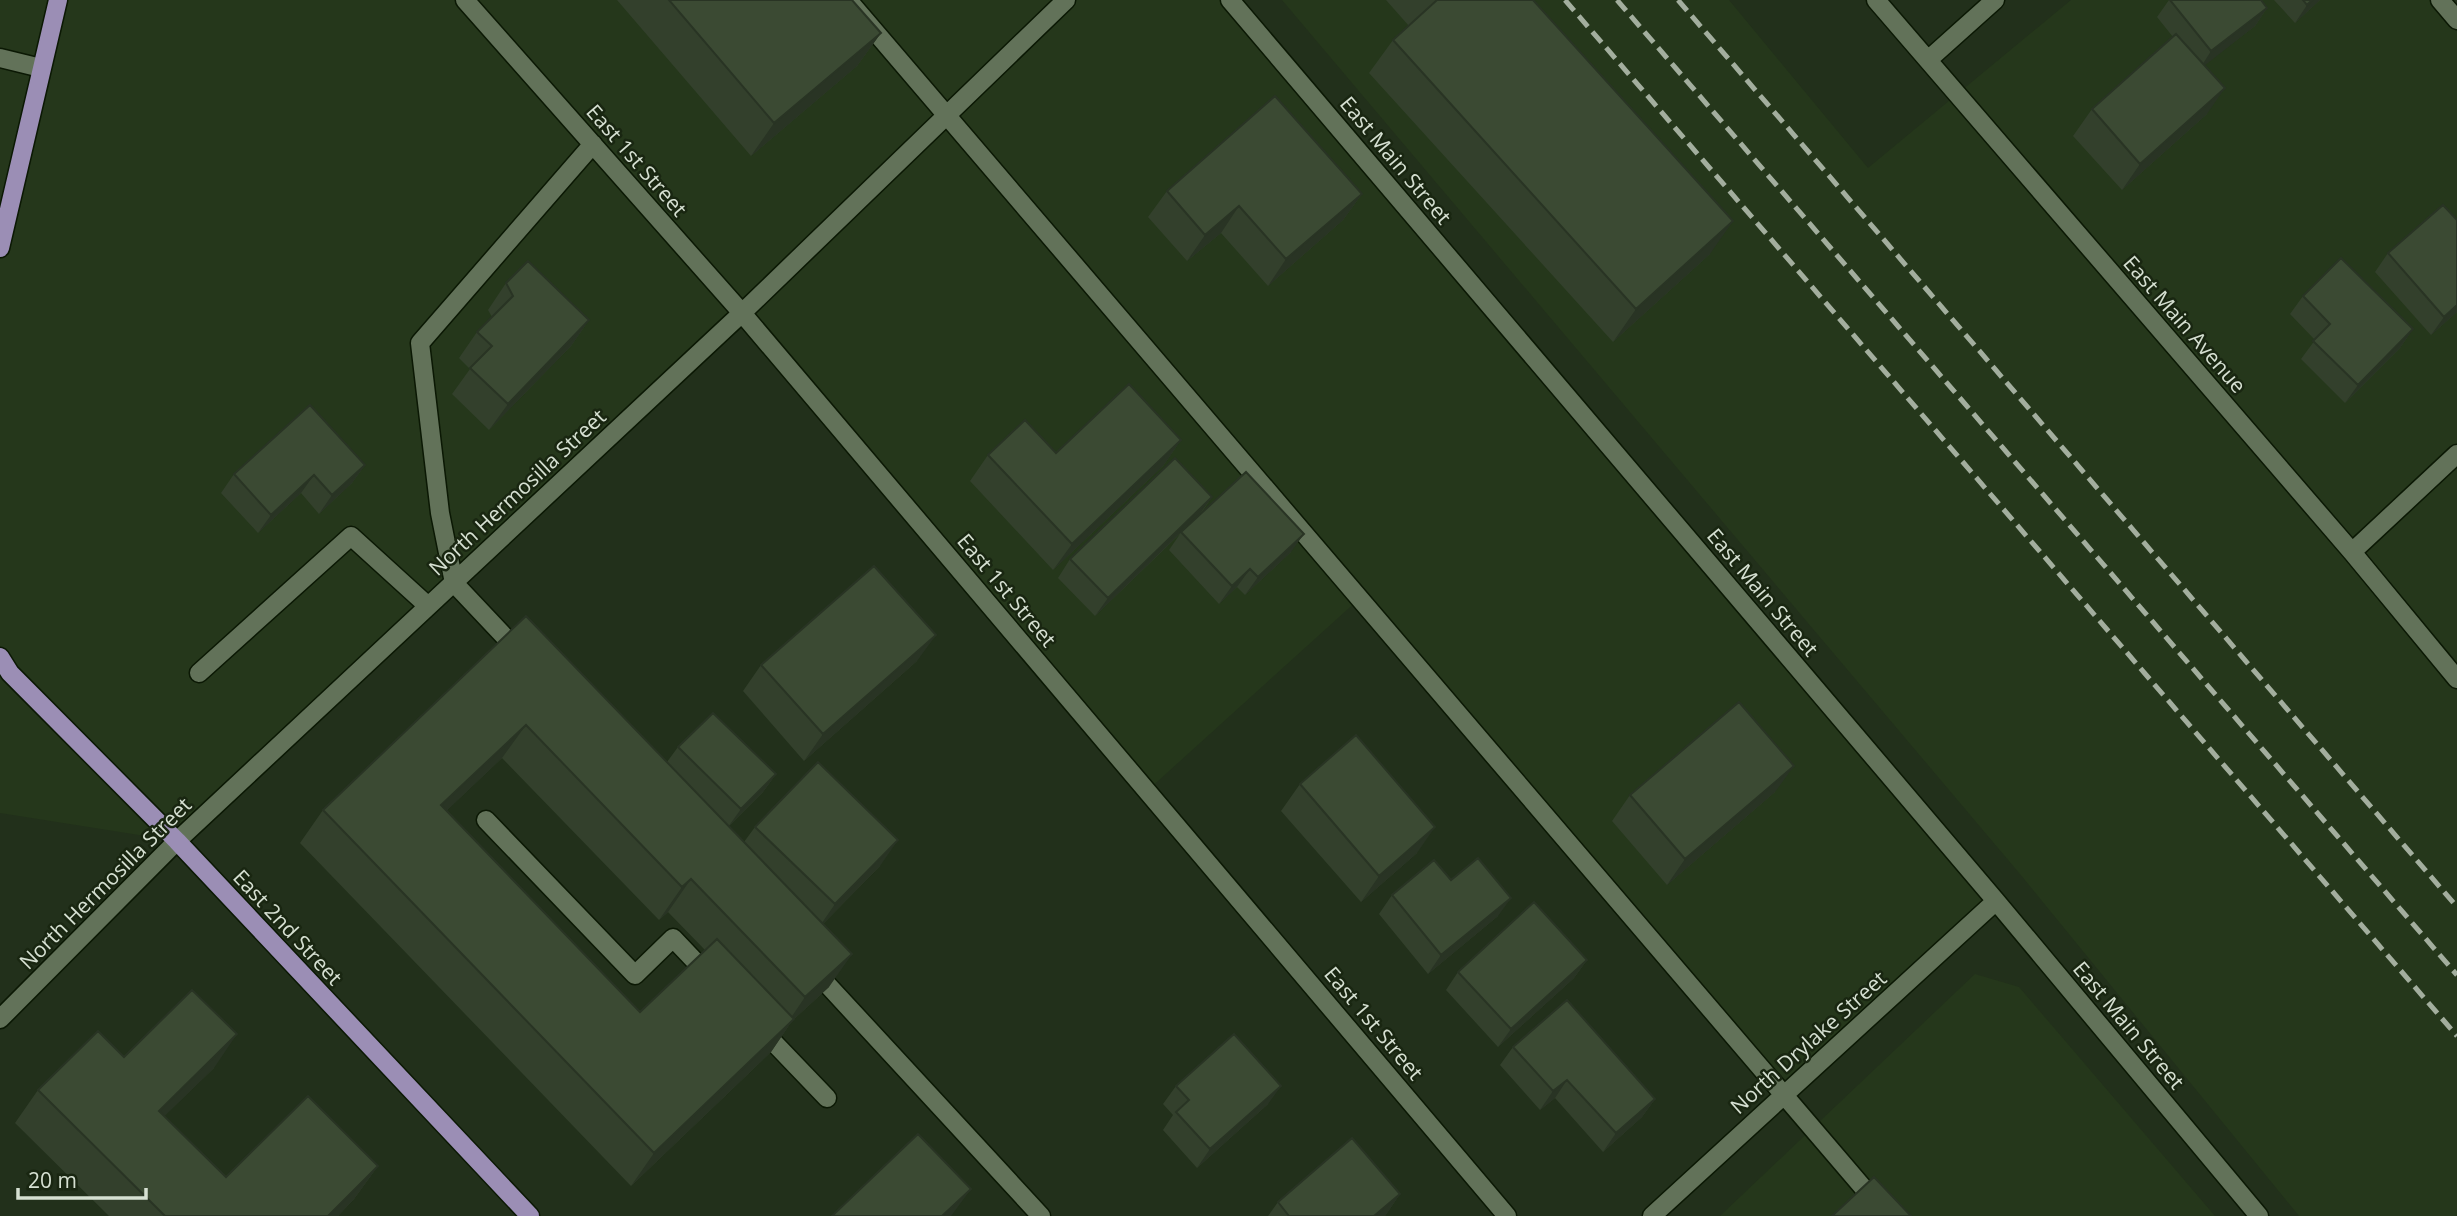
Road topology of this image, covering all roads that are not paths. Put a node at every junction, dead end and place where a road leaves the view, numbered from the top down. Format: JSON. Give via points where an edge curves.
{"nodes":[{"id":1,"x":58,"y":0,"type":"edge"},
{"id":2,"x":465,"y":0,"type":"edge"},
{"id":3,"x":848,"y":0,"type":"edge"},
{"id":4,"x":1066,"y":0,"type":"edge"},
{"id":5,"x":1230,"y":0,"type":"edge"},
{"id":6,"x":1876,"y":0,"type":"edge"},
{"id":7,"x":1994,"y":0,"type":"edge"},
{"id":8,"x":2440,"y":0,"type":"edge"},
{"id":9,"x":2457,"y":20,"type":"edge"},
{"id":10,"x":0,"y":58,"type":"edge"},
{"id":11,"x":1928,"y":60,"type":"junction"},
{"id":12,"x":41,"y":68,"type":"junction"},
{"id":13,"x":946,"y":116,"type":"junction"},
{"id":14,"x":593,"y":144,"type":"junction"},
{"id":15,"x":0,"y":248,"type":"edge"},
{"id":16,"x":742,"y":313,"type":"junction"},
{"id":17,"x":2457,"y":454,"type":"edge"},
{"id":18,"x":2352,"y":552,"type":"junction"},
{"id":19,"x":454,"y":583,"type":"junction"},
{"id":20,"x":428,"y":606,"type":"junction"},
{"id":21,"x":0,"y":657,"type":"edge"},
{"id":22,"x":530,"y":664,"type":"edge"},
{"id":23,"x":199,"y":673,"type":"dead end"},
{"id":24,"x":2457,"y":679,"type":"edge"},
{"id":25,"x":486,"y":820,"type":"dead end"},
{"id":26,"x":177,"y":841,"type":"junction"},
{"id":27,"x":1996,"y":901,"type":"junction"},
{"id":28,"x":806,"y":961,"type":"edge"},
{"id":29,"x":721,"y":988,"type":"edge"},
{"id":30,"x":750,"y":1018,"type":"edge"},
{"id":31,"x":0,"y":1019,"type":"edge"},
{"id":32,"x":1784,"y":1096,"type":"junction"},
{"id":33,"x":827,"y":1098,"type":"dead end"},
{"id":34,"x":1881,"y":1208,"type":"edge"},
{"id":35,"x":530,"y":1216,"type":"edge"},
{"id":36,"x":1041,"y":1216,"type":"edge"},
{"id":37,"x":1507,"y":1216,"type":"edge"},
{"id":38,"x":1651,"y":1216,"type":"edge"},
{"id":39,"x":2259,"y":1216,"type":"edge"}],
"edges":[{"from":1,"to":12,"type":"main road"},
{"from":2,"to":14,"type":"street","name":"East 1st Street"},
{"from":3,"to":13,"type":"street"},
{"from":4,"to":13,"type":"street","name":"North Hermosilla Street"},
{"from":5,"to":27,"type":"street","name":"East Main Street"},
{"from":6,"to":11,"type":"street","name":"East Main Avenue"},
{"from":7,"to":11,"type":"street"},
{"from":8,"to":9,"type":"street"},
{"from":10,"to":12,"type":"street"},
{"from":11,"to":18,"type":"street","name":"East Main Avenue"},
{"from":12,"to":15,"type":"main road"},
{"from":13,"to":16,"type":"street","name":"North Hermosilla Street"},
{"from":13,"to":32,"type":"street"},
{"from":14,"to":16,"type":"street","name":"East 1st Street"},
{"from":14,"to":19,"type":"street","via":[[420,342],[440,513]]},
{"from":16,"to":19,"type":"street","name":"North Hermosilla Street"},
{"from":16,"to":37,"type":"street","name":"East 1st Street"},
{"from":17,"to":18,"type":"street"},
{"from":18,"to":24,"type":"street","name":"East Main Avenue"},
{"from":19,"to":20,"type":"street","name":"North Hermosilla Street"},
{"from":19,"to":22,"type":"street"},
{"from":20,"to":23,"type":"street","via":[[351,536]]},
{"from":20,"to":26,"type":"street","name":"North Hermosilla Street"},
{"from":21,"to":26,"type":"main road","name":"East 2nd Street","via":[[9,673]]},
{"from":25,"to":29,"type":"street","via":[[635,975],[673,938]]},
{"from":26,"to":31,"type":"street","name":"North Hermosilla Street"},
{"from":26,"to":35,"type":"main road","name":"East 2nd Street"},
{"from":27,"to":32,"type":"street","name":"North Drylake Street"},
{"from":27,"to":39,"type":"street","name":"East Main Street"},
{"from":28,"to":36,"type":"street"},
{"from":30,"to":33,"type":"street"},
{"from":32,"to":34,"type":"street"},
{"from":32,"to":38,"type":"street","name":"North Drylake Street"}]}
